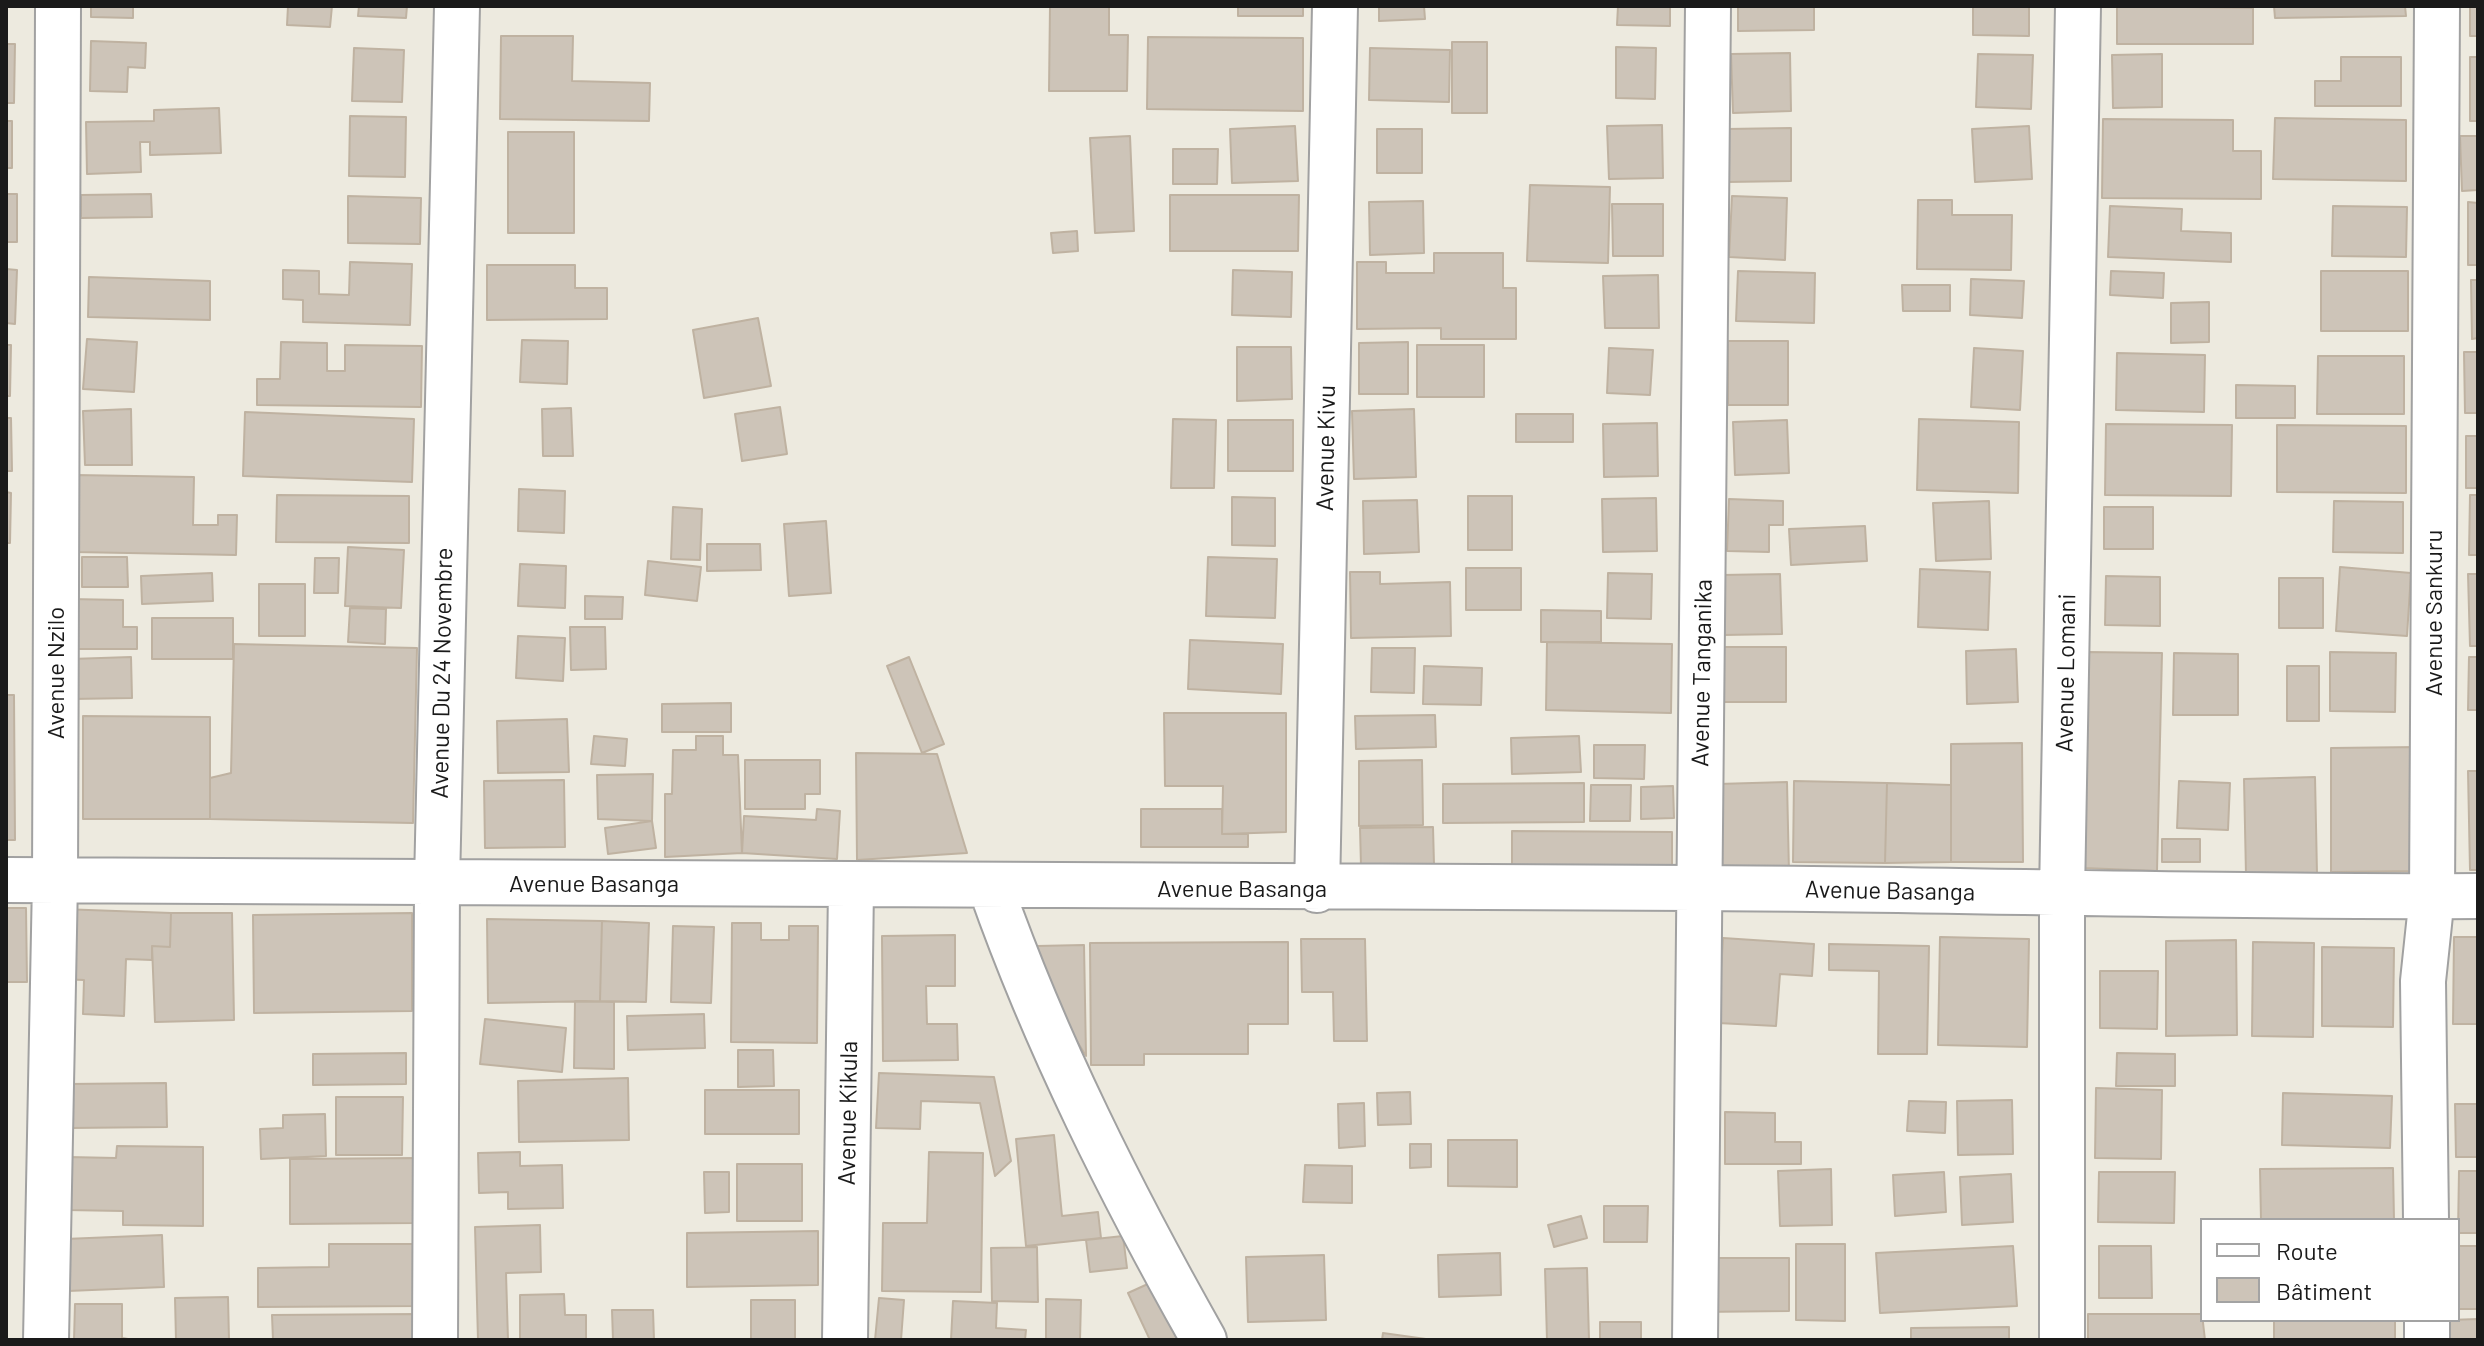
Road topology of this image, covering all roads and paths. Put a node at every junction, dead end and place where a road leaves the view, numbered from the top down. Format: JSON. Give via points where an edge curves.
{"nodes":[{"id":1,"x":58,"y":6,"type":"edge"},
{"id":2,"x":457,"y":6,"type":"edge"},
{"id":3,"x":1335,"y":6,"type":"edge"},
{"id":4,"x":1708,"y":6,"type":"edge"},
{"id":5,"x":2078,"y":6,"type":"edge"},
{"id":6,"x":2437,"y":6,"type":"edge"},
{"id":7,"x":6,"y":880,"type":"edge"},
{"id":8,"x":55,"y":881,"type":"junction"},
{"id":9,"x":437,"y":883,"type":"junction"},
{"id":10,"x":851,"y":886,"type":"junction"},
{"id":11,"x":991,"y":888,"type":"junction"},
{"id":12,"x":1700,"y":888,"type":"junction"},
{"id":13,"x":1317,"y":890,"type":"junction"},
{"id":14,"x":2062,"y":894,"type":"junction"},
{"id":15,"x":2432,"y":896,"type":"junction"},
{"id":16,"x":2478,"y":896,"type":"edge"},
{"id":17,"x":2426,"y":1218,"type":"edge"},
{"id":18,"x":46,"y":1340,"type":"edge"},
{"id":19,"x":435,"y":1340,"type":"edge"},
{"id":20,"x":845,"y":1340,"type":"edge"},
{"id":21,"x":1204,"y":1340,"type":"edge"},
{"id":22,"x":1695,"y":1340,"type":"edge"},
{"id":23,"x":2062,"y":1340,"type":"edge"}],
"edges":[{"from":1,"to":8,"type":"street","name":"Avenue Nzilo"},
{"from":2,"to":9,"type":"street","name":"Avenue Du 24 Novembre"},
{"from":3,"to":13,"type":"street","name":"Avenue Kivu"},
{"from":4,"to":12,"type":"street","name":"Avenue Tanganika"},
{"from":5,"to":14,"type":"street","name":"Avenue Lomani"},
{"from":6,"to":15,"type":"street","name":"Avenue Sankuru"},
{"from":7,"to":8,"type":"street","name":"Avenue Basanga"},
{"from":8,"to":9,"type":"street","name":"Avenue Basanga"},
{"from":8,"to":18,"type":"street","name":"Avenue Nzilo"},
{"from":9,"to":10,"type":"street","name":"Avenue Basanga"},
{"from":9,"to":19,"type":"street","name":"Avenue Du 24 Novembre"},
{"from":10,"to":11,"type":"street","name":"Avenue Basanga"},
{"from":10,"to":20,"type":"street","name":"Avenue Kikula"},
{"from":11,"to":13,"type":"street","name":"Avenue Basanga"},
{"from":11,"to":21,"type":"street","via":[[1025,984],[1159,1261]]},
{"from":12,"to":13,"type":"street","name":"Avenue Basanga"},
{"from":12,"to":14,"type":"street","name":"Avenue Basanga"},
{"from":12,"to":22,"type":"street","name":"Avenue Tanganika"},
{"from":14,"to":15,"type":"street","name":"Avenue Basanga"},
{"from":14,"to":23,"type":"street","name":"Avenue Lomani"},
{"from":15,"to":16,"type":"street","name":"Avenue Basanga"},
{"from":15,"to":17,"type":"street","name":"Avenue Sankuru","via":[[2423,981]]}]}
